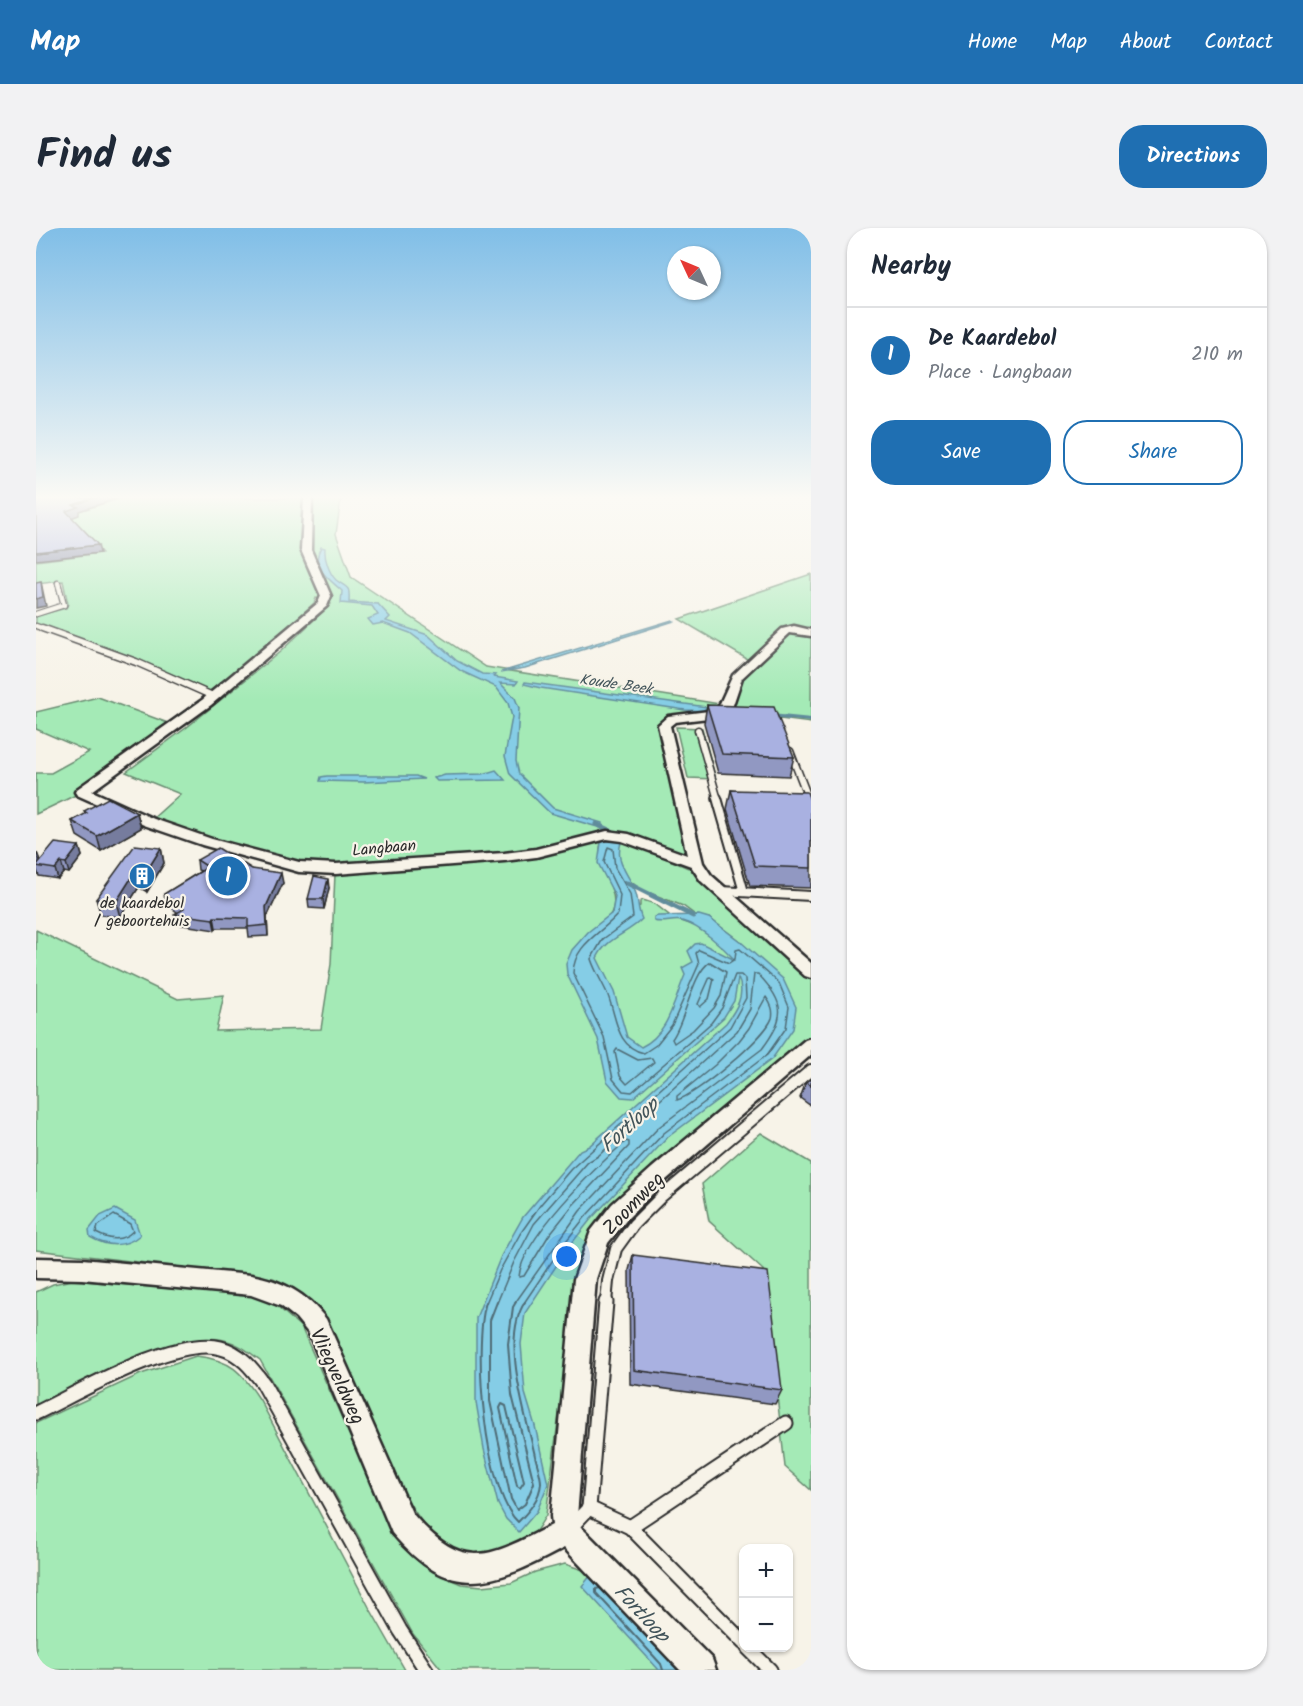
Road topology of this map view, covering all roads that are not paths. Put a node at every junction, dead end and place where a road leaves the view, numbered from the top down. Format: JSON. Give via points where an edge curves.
{"nodes":[{"id":1,"x":313,"y":565,"type":"edge"},
{"id":2,"x":58,"y":583,"type":"dead end"},
{"id":3,"x":36,"y":614,"type":"edge"},
{"id":4,"x":36,"y":626,"type":"edge"},
{"id":5,"x":811,"y":633,"type":"edge"},
{"id":6,"x":215,"y":697,"type":"junction"},
{"id":7,"x":698,"y":730,"type":"dead end"},
{"id":8,"x":787,"y":743,"type":"edge"},
{"id":9,"x":811,"y":805,"type":"edge"},
{"id":10,"x":696,"y":862,"type":"junction"},
{"id":11,"x":720,"y":891,"type":"junction"},
{"id":12,"x":744,"y":892,"type":"junction"},
{"id":13,"x":811,"y":896,"type":"edge"},
{"id":14,"x":811,"y":972,"type":"edge"},
{"id":15,"x":811,"y":1045,"type":"edge"},
{"id":16,"x":811,"y":1070,"type":"edge"},
{"id":17,"x":39,"y":1272,"type":"edge"},
{"id":18,"x":36,"y":1413,"type":"edge"},
{"id":19,"x":786,"y":1423,"type":"dead end"},
{"id":20,"x":589,"y":1508,"type":"junction"},
{"id":21,"x":630,"y":1527,"type":"junction"},
{"id":22,"x":567,"y":1532,"type":"junction"},
{"id":23,"x":739,"y":1638,"type":"edge"},
{"id":24,"x":753,"y":1652,"type":"edge"},
{"id":25,"x":426,"y":1670,"type":"edge"},
{"id":26,"x":700,"y":1670,"type":"edge"},
{"id":27,"x":770,"y":1670,"type":"edge"}],
"edges":[{"from":1,"to":6,"type":"street","via":[[325,601]]},
{"from":2,"to":3,"type":"lane","via":[[64,605]]},
{"from":4,"to":6,"type":"lane","via":[[136,662]]},
{"from":5,"to":10,"type":"street","via":[[786,630],[737,677],[721,713],[672,719],[664,725]]},
{"from":6,"to":10,"type":"street","name":"Langbaan","via":[[82,792],[207,842],[279,863],[324,870],[504,857],[615,836]]},
{"from":7,"to":12,"type":"lane"},
{"from":8,"to":9,"type":"lane"},
{"from":10,"to":11,"type":"street"},
{"from":11,"to":12,"type":"lane"},
{"from":11,"to":14,"type":"street"},
{"from":12,"to":13,"type":"lane"},
{"from":15,"to":22,"type":"street","name":"Zoomweg","via":[[659,1174],[620,1211],[599,1238],[585,1279],[564,1516]]},
{"from":16,"to":20,"type":"lane","via":[[661,1197],[616,1249],[608,1281]]},
{"from":17,"to":22,"type":"street","name":"Vliegveldweg","via":[[82,1269],[251,1285],[289,1297],[304,1308],[318,1327],[402,1523],[423,1547],[470,1569],[495,1567]]},
{"from":18,"to":25,"type":"lane","via":[[143,1363],[193,1346],[212,1346],[244,1358]]},
{"from":19,"to":21,"type":"lane"},
{"from":20,"to":21,"type":"lane"},
{"from":20,"to":22,"type":"lane"},
{"from":21,"to":23,"type":"lane"},
{"from":22,"to":26,"type":"street"},
{"from":24,"to":27,"type":"lane"}]}
